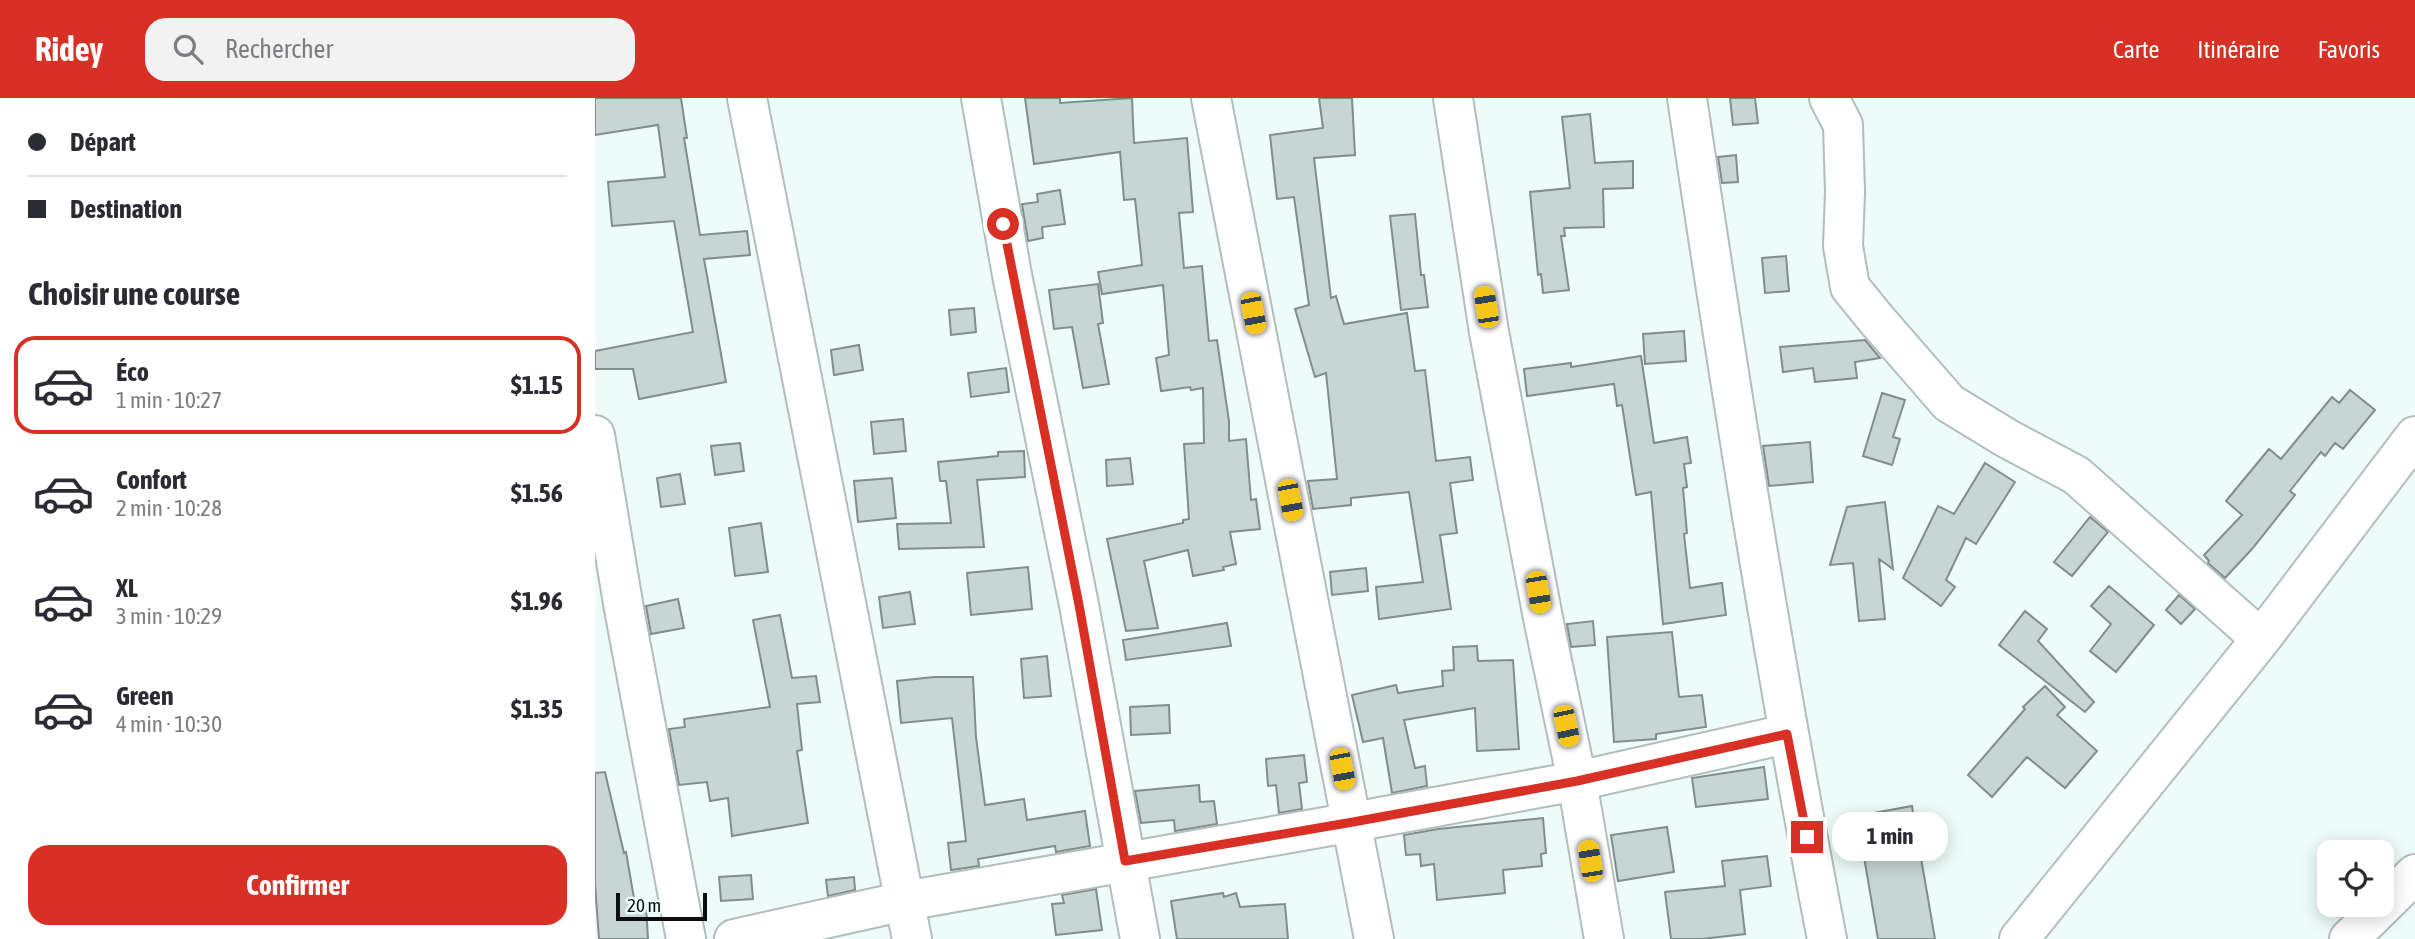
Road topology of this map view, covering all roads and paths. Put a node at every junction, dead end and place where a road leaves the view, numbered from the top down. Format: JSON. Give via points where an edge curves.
{"nodes":[{"id":1,"x":747,"y":98,"type":"edge"},
{"id":2,"x":981,"y":98,"type":"edge"},
{"id":3,"x":1211,"y":98,"type":"edge"},
{"id":4,"x":1453,"y":98,"type":"edge"},
{"id":5,"x":1687,"y":98,"type":"edge"},
{"id":6,"x":1829,"y":98,"type":"edge"},
{"id":7,"x":595,"y":435,"type":"edge"},
{"id":8,"x":2415,"y":436,"type":"edge"},
{"id":9,"x":2261,"y":639,"type":"junction"},
{"id":10,"x":1787,"y":734,"type":"junction"},
{"id":11,"x":1577,"y":781,"type":"junction"},
{"id":12,"x":1353,"y":822,"type":"junction"},
{"id":13,"x":1125,"y":861,"type":"junction"},
{"id":14,"x":2415,"y":874,"type":"edge"},
{"id":15,"x":905,"y":901,"type":"junction"},
{"id":16,"x":686,"y":939,"type":"edge"},
{"id":17,"x":734,"y":939,"type":"edge"},
{"id":18,"x":912,"y":939,"type":"edge"},
{"id":19,"x":1140,"y":939,"type":"edge"},
{"id":20,"x":1374,"y":939,"type":"edge"},
{"id":21,"x":1604,"y":939,"type":"edge"},
{"id":22,"x":1827,"y":939,"type":"edge"},
{"id":23,"x":2019,"y":939,"type":"edge"},
{"id":24,"x":2349,"y":939,"type":"edge"}],
"edges":[{"from":1,"to":15,"type":"street"},
{"from":2,"to":13,"type":"street"},
{"from":3,"to":12,"type":"street"},
{"from":4,"to":11,"type":"street","via":[[1489,332]]},
{"from":5,"to":10,"type":"street"},
{"from":6,"to":9,"type":"street","via":[[1843,125],[1843,246],[1850,287],[1949,403],[2076,475]]},
{"from":7,"to":16,"type":"street"},
{"from":8,"to":9,"type":"street"},
{"from":9,"to":23,"type":"street"},
{"from":10,"to":11,"type":"street"},
{"from":10,"to":22,"type":"street"},
{"from":11,"to":12,"type":"street"},
{"from":11,"to":21,"type":"street"},
{"from":12,"to":13,"type":"street"},
{"from":12,"to":20,"type":"street"},
{"from":13,"to":15,"type":"street"},
{"from":13,"to":19,"type":"street"},
{"from":14,"to":24,"type":"street"},
{"from":15,"to":17,"type":"street"},
{"from":15,"to":18,"type":"street"}]}
